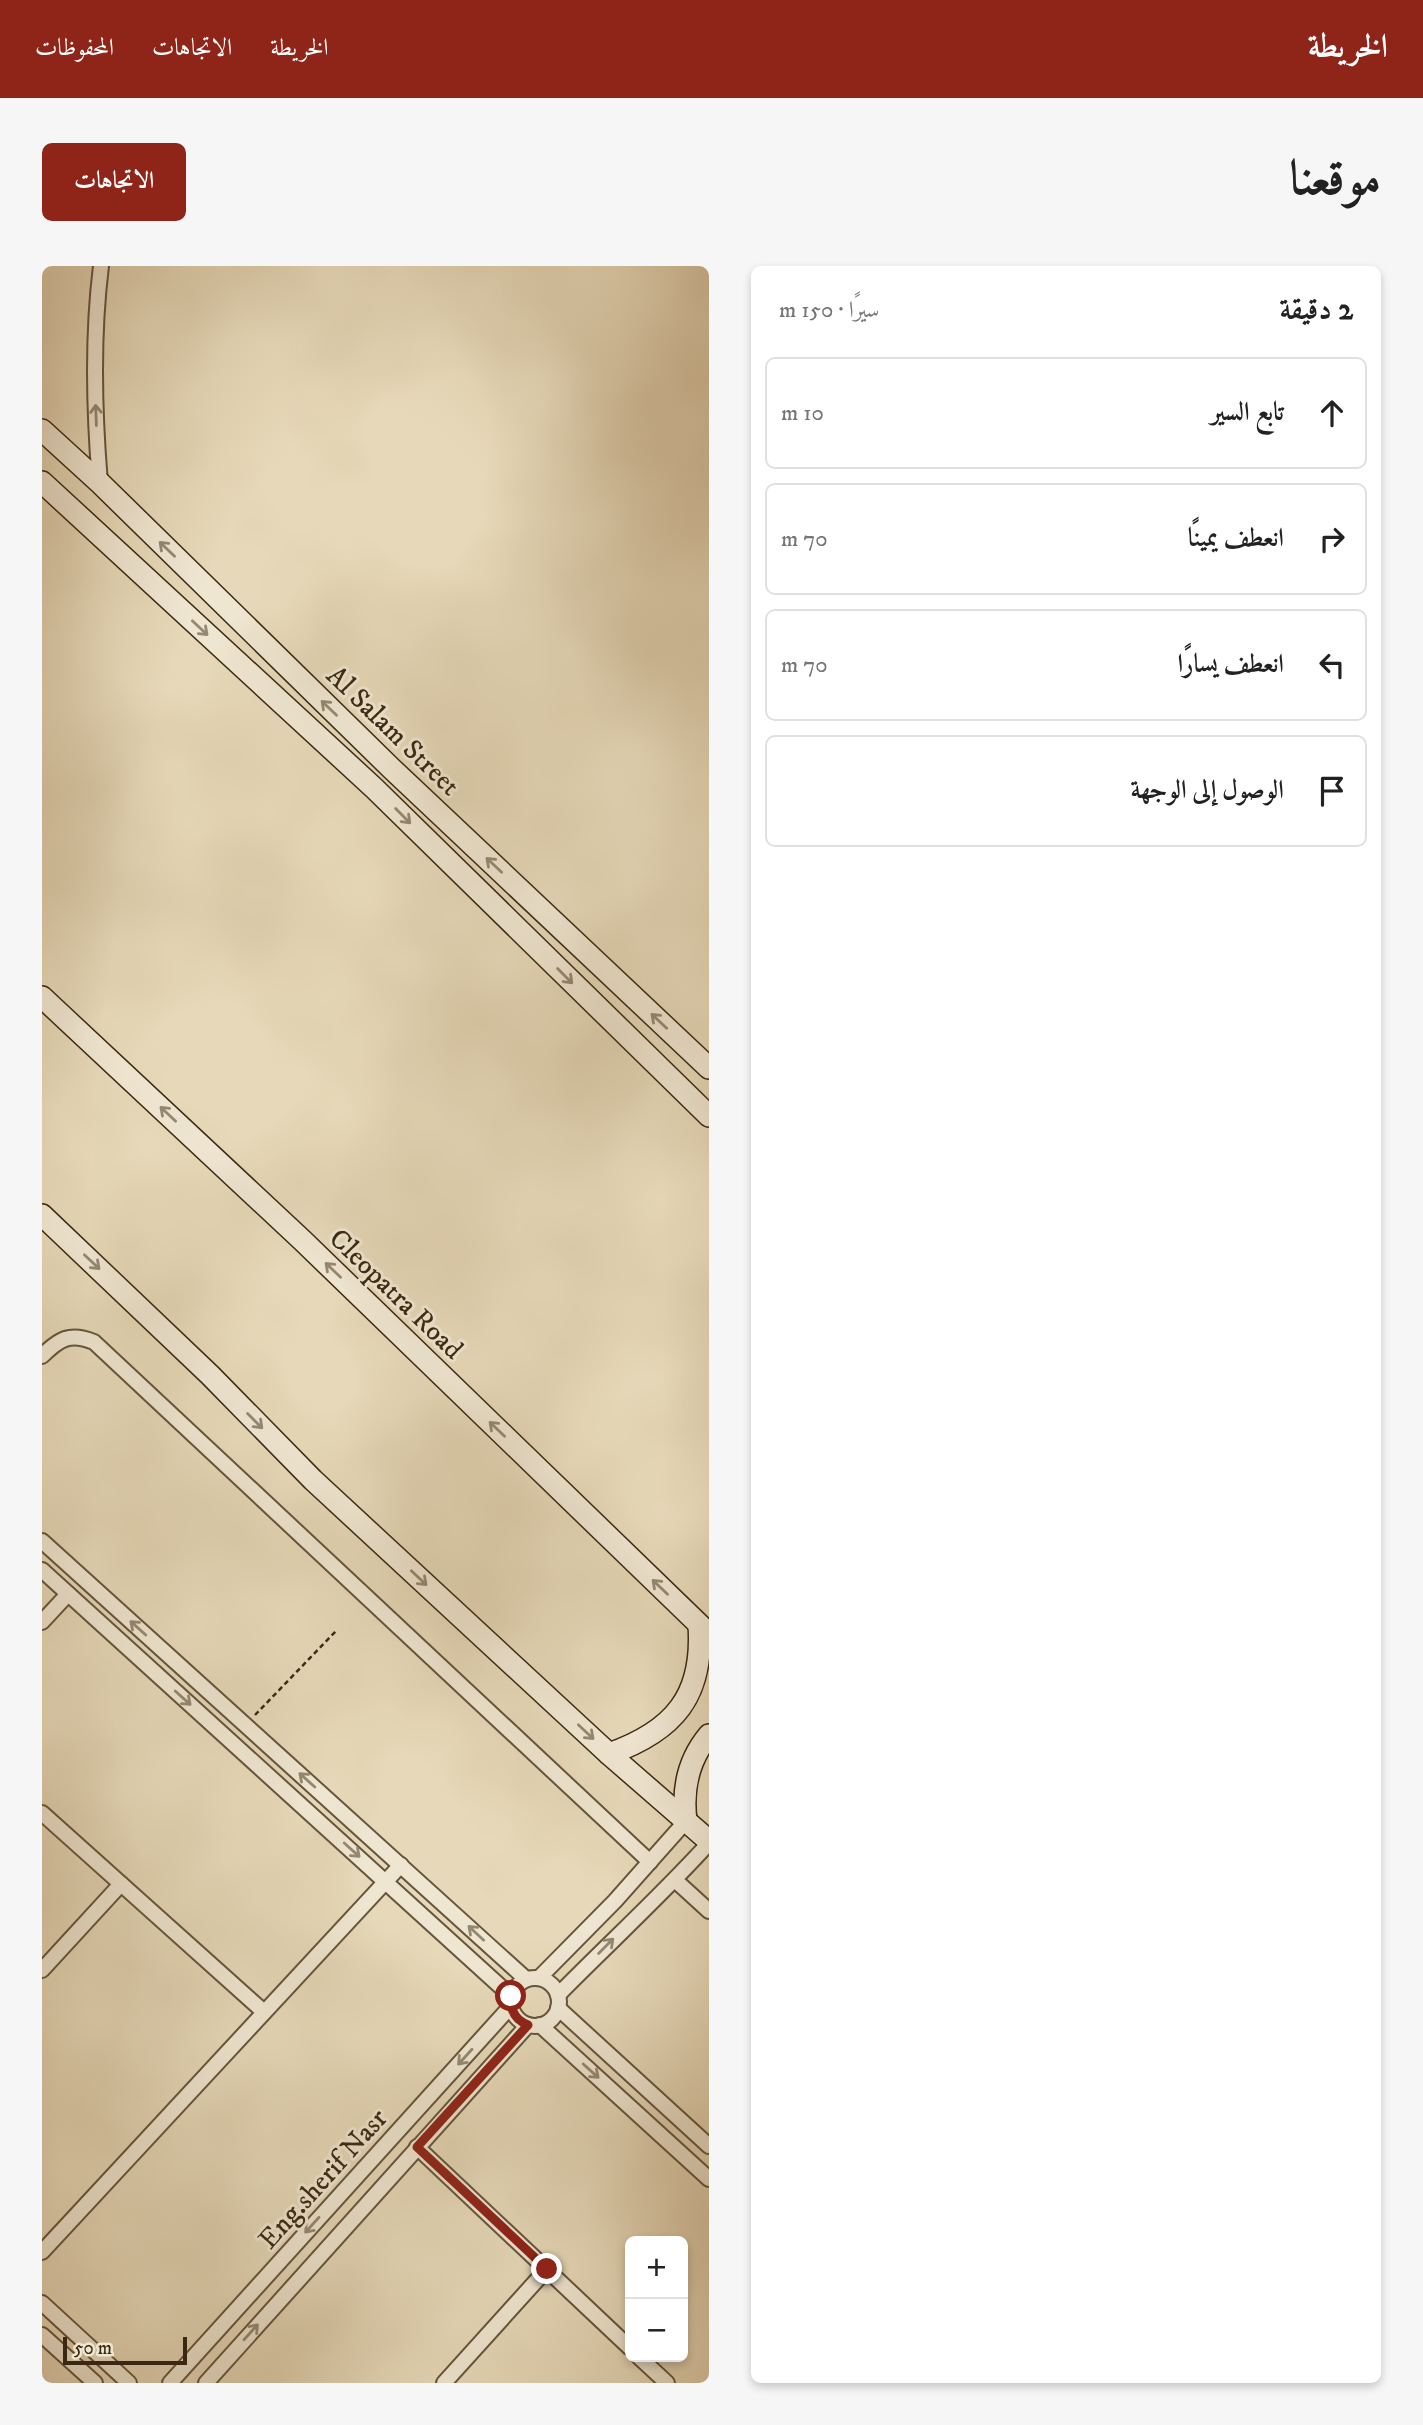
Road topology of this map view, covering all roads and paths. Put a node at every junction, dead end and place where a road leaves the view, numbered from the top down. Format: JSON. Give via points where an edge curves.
{"nodes":[{"id":1,"x":101,"y":266,"type":"edge"},
{"id":2,"x":42,"y":430,"type":"edge"},
{"id":3,"x":42,"y":481,"type":"edge"},
{"id":4,"x":100,"y":484,"type":"junction"},
{"id":5,"x":392,"y":769,"type":"junction"},
{"id":6,"x":374,"y":788,"type":"junction"},
{"id":7,"x":42,"y":996,"type":"edge"},
{"id":8,"x":709,"y":1068,"type":"edge"},
{"id":9,"x":709,"y":1116,"type":"edge"},
{"id":10,"x":42,"y":1215,"type":"edge"},
{"id":11,"x":42,"y":1356,"type":"edge"},
{"id":12,"x":42,"y":1541,"type":"edge"},
{"id":13,"x":66,"y":1563,"type":"junction"},
{"id":14,"x":46,"y":1574,"type":"edge"},
{"id":15,"x":68,"y":1594,"type":"junction"},
{"id":16,"x":42,"y":1622,"type":"edge"},
{"id":17,"x":336,"y":1630,"type":"dead end"},
{"id":18,"x":704,"y":1630,"type":"edge"},
{"id":19,"x":246,"y":1725,"type":"junction"},
{"id":20,"x":709,"y":1735,"type":"edge"},
{"id":21,"x":609,"y":1754,"type":"junction"},
{"id":22,"x":42,"y":1813,"type":"edge"},
{"id":23,"x":686,"y":1821,"type":"junction"},
{"id":24,"x":709,"y":1842,"type":"edge"},
{"id":25,"x":649,"y":1862,"type":"junction"},
{"id":26,"x":401,"y":1864,"type":"junction"},
{"id":27,"x":675,"y":1880,"type":"junction"},
{"id":28,"x":386,"y":1881,"type":"junction"},
{"id":29,"x":121,"y":1884,"type":"junction"},
{"id":30,"x":615,"y":1901,"type":"junction"},
{"id":31,"x":709,"y":1911,"type":"edge"},
{"id":32,"x":634,"y":1918,"type":"junction"},
{"id":33,"x":42,"y":1970,"type":"edge"},
{"id":34,"x":532,"y":1979,"type":"junction"},
{"id":35,"x":511,"y":2001,"type":"junction"},
{"id":36,"x":558,"y":2002,"type":"junction"},
{"id":37,"x":264,"y":2012,"type":"junction"},
{"id":38,"x":534,"y":2025,"type":"junction"},
{"id":39,"x":709,"y":2146,"type":"edge"},
{"id":40,"x":417,"y":2147,"type":"junction"},
{"id":41,"x":709,"y":2179,"type":"edge"},
{"id":42,"x":42,"y":2252,"type":"edge"},
{"id":43,"x":279,"y":2263,"type":"junction"},
{"id":44,"x":547,"y":2269,"type":"junction"},
{"id":45,"x":298,"y":2280,"type":"junction"},
{"id":46,"x":42,"y":2303,"type":"edge"},
{"id":47,"x":42,"y":2335,"type":"edge"},
{"id":48,"x":625,"y":2343,"type":"edge"},
{"id":49,"x":644,"y":2362,"type":"edge"},
{"id":50,"x":95,"y":2383,"type":"edge"},
{"id":51,"x":129,"y":2383,"type":"edge"},
{"id":52,"x":170,"y":2383,"type":"edge"},
{"id":53,"x":206,"y":2383,"type":"edge"},
{"id":54,"x":444,"y":2383,"type":"edge"},
{"id":55,"x":667,"y":2383,"type":"edge"}],
"edges":[{"from":4,"to":1,"type":"street","one_way":true,"via":[[94,377]]},
{"from":2,"to":4,"type":"main road","name":"Al Salam Street"},
{"from":3,"to":6,"type":"main road","name":"Al Salam Street","one_way":true},
{"from":5,"to":4,"type":"main road","name":"Al Salam Street","one_way":true},
{"from":5,"to":6,"type":"main road"},
{"from":8,"to":5,"type":"main road","name":"Al Salam Street","one_way":true},
{"from":6,"to":9,"type":"main road","name":"Al Salam Street","one_way":true},
{"from":18,"to":7,"type":"main road","name":"Cleopatra Road","one_way":true,"via":[[302,1240]]},
{"from":10,"to":21,"type":"main road","one_way":true,"via":[[313,1480]]},
{"from":11,"to":25,"type":"street","via":[[65,1338],[94,1342]]},
{"from":12,"to":13,"type":"street"},
{"from":13,"to":14,"type":"street"},
{"from":19,"to":13,"type":"street","one_way":true},
{"from":14,"to":15,"type":"street"},
{"from":15,"to":16,"type":"street"},
{"from":15,"to":28,"type":"street","one_way":true},
{"from":17,"to":19,"type":"path"},
{"from":18,"to":21,"type":"main road","via":[[687,1700],[663,1725]]},
{"from":26,"to":19,"type":"street","one_way":true},
{"from":20,"to":23,"type":"main road","via":[[687,1778]]},
{"from":21,"to":23,"type":"main road"},
{"from":22,"to":29,"type":"street"},
{"from":23,"to":24,"type":"main road"},
{"from":23,"to":25,"type":"street"},
{"from":24,"to":27,"type":"street"},
{"from":25,"to":30,"type":"street"},
{"from":26,"to":28,"type":"street"},
{"from":34,"to":26,"type":"street","one_way":true},
{"from":27,"to":31,"type":"street"},
{"from":27,"to":32,"type":"street"},
{"from":28,"to":35,"type":"street"},
{"from":28,"to":37,"type":"street"},
{"from":29,"to":33,"type":"street"},
{"from":29,"to":37,"type":"street"},
{"from":30,"to":32,"type":"street"},
{"from":30,"to":34,"type":"street"},
{"from":36,"to":32,"type":"street","one_way":true},
{"from":34,"to":35,"type":"street","via":[[515,1988]]},
{"from":34,"to":36,"type":"street","via":[[551,1984]]},
{"from":35,"to":38,"type":"street","via":[[519,2020]]},
{"from":35,"to":43,"type":"street","name":"Eng.sherif Nasr","one_way":true},
{"from":36,"to":38,"type":"street","via":[[554,2017]]},
{"from":36,"to":39,"type":"street"},
{"from":37,"to":42,"type":"street"},
{"from":38,"to":40,"type":"street"},
{"from":38,"to":41,"type":"street","one_way":true},
{"from":40,"to":44,"type":"street"},
{"from":40,"to":45,"type":"street"},
{"from":43,"to":45,"type":"street"},
{"from":43,"to":52,"type":"street","name":"Eng.sherif Nasr"},
{"from":44,"to":48,"type":"street"},
{"from":44,"to":54,"type":"street"},
{"from":53,"to":45,"type":"street","one_way":true},
{"from":46,"to":51,"type":"street"},
{"from":47,"to":50,"type":"street"},
{"from":49,"to":55,"type":"street"}]}
